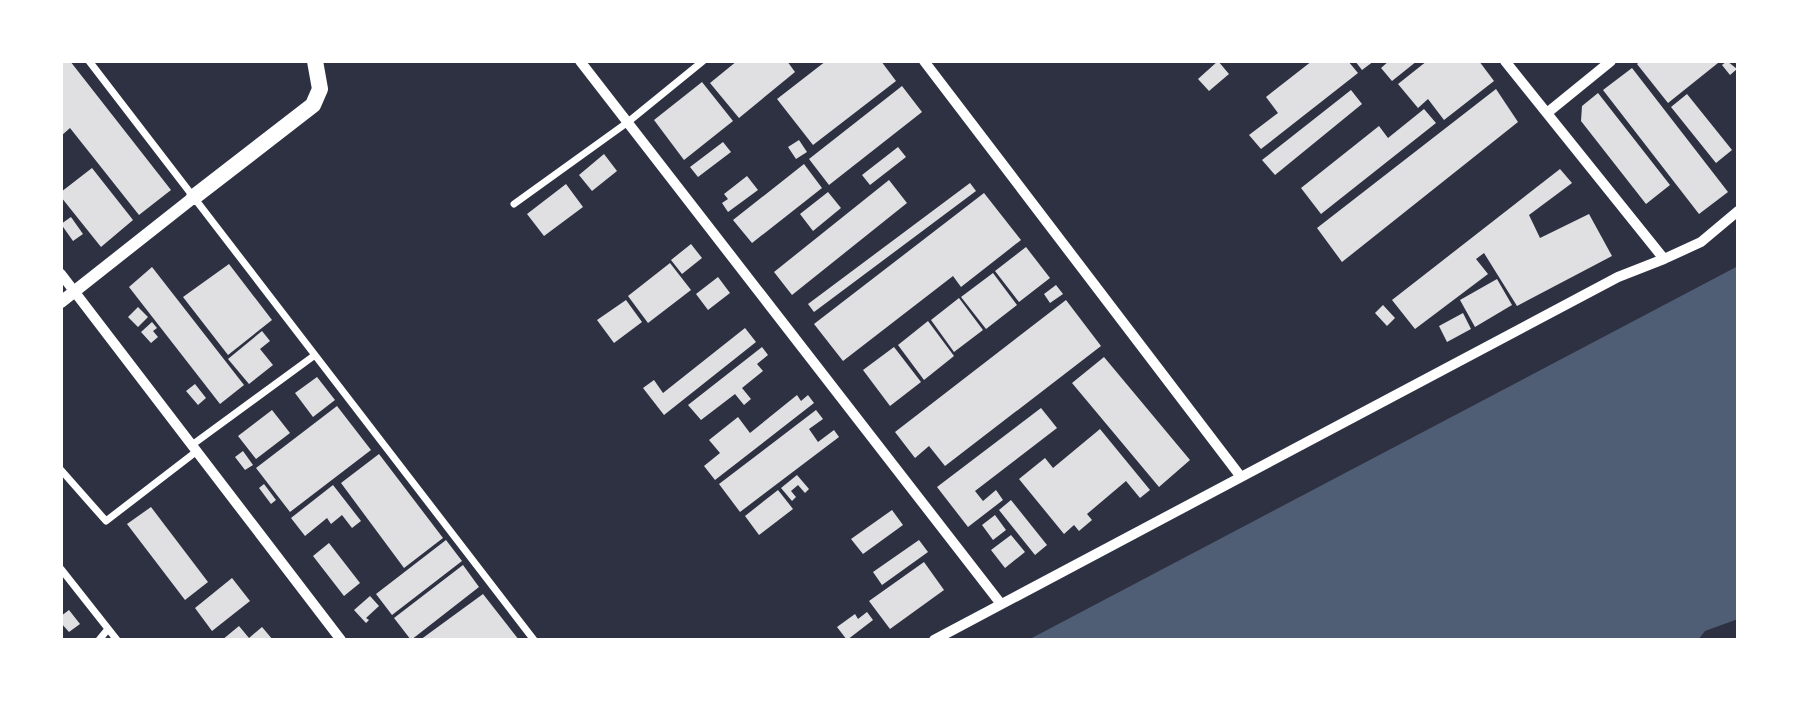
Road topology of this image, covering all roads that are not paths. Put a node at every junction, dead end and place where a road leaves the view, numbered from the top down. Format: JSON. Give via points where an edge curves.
{"nodes":[{"id":1,"x":89,"y":61,"type":"edge"},
{"id":2,"x":315,"y":61,"type":"edge"},
{"id":3,"x":580,"y":61,"type":"edge"},
{"id":4,"x":703,"y":61,"type":"edge"},
{"id":5,"x":924,"y":61,"type":"edge"},
{"id":6,"x":1505,"y":61,"type":"edge"},
{"id":7,"x":1611,"y":61,"type":"edge"},
{"id":8,"x":1546,"y":113,"type":"junction"},
{"id":9,"x":628,"y":122,"type":"junction"},
{"id":10,"x":194,"y":197,"type":"junction"},
{"id":11,"x":514,"y":204,"type":"dead end"},
{"id":12,"x":1738,"y":211,"type":"edge"},
{"id":13,"x":1664,"y":260,"type":"junction"},
{"id":14,"x":61,"y":274,"type":"edge"},
{"id":15,"x":76,"y":292,"type":"junction"},
{"id":16,"x":61,"y":302,"type":"edge"},
{"id":17,"x":315,"y":355,"type":"junction"},
{"id":18,"x":194,"y":448,"type":"junction"},
{"id":19,"x":61,"y":470,"type":"edge"},
{"id":20,"x":1241,"y":477,"type":"junction"},
{"id":21,"x":61,"y":569,"type":"edge"},
{"id":22,"x":1001,"y":604,"type":"junction"},
{"id":23,"x":108,"y":629,"type":"junction"},
{"id":24,"x":99,"y":640,"type":"edge"},
{"id":25,"x":117,"y":640,"type":"edge"},
{"id":26,"x":341,"y":640,"type":"edge"},
{"id":27,"x":534,"y":640,"type":"edge"},
{"id":28,"x":934,"y":640,"type":"edge"}],
"edges":[{"from":1,"to":10,"type":"street"},
{"from":2,"to":10,"type":"highway","via":[[320,89],[313,104]]},
{"from":3,"to":9,"type":"street"},
{"from":4,"to":9,"type":"street"},
{"from":5,"to":20,"type":"street"},
{"from":6,"to":8,"type":"street"},
{"from":7,"to":8,"type":"street"},
{"from":8,"to":13,"type":"street"},
{"from":9,"to":11,"type":"street"},
{"from":9,"to":22,"type":"street"},
{"from":10,"to":15,"type":"main road"},
{"from":10,"to":17,"type":"street"},
{"from":12,"to":13,"type":"street","via":[[1701,242]]},
{"from":13,"to":20,"type":"street","via":[[1618,277]]},
{"from":14,"to":15,"type":"street"},
{"from":15,"to":16,"type":"main road"},
{"from":15,"to":18,"type":"street"},
{"from":17,"to":18,"type":"street"},
{"from":17,"to":27,"type":"street"},
{"from":18,"to":19,"type":"street","via":[[106,520]]},
{"from":18,"to":26,"type":"street"},
{"from":20,"to":22,"type":"street"},
{"from":21,"to":23,"type":"street"},
{"from":22,"to":28,"type":"street"},
{"from":23,"to":24,"type":"street"},
{"from":23,"to":25,"type":"street"}]}
